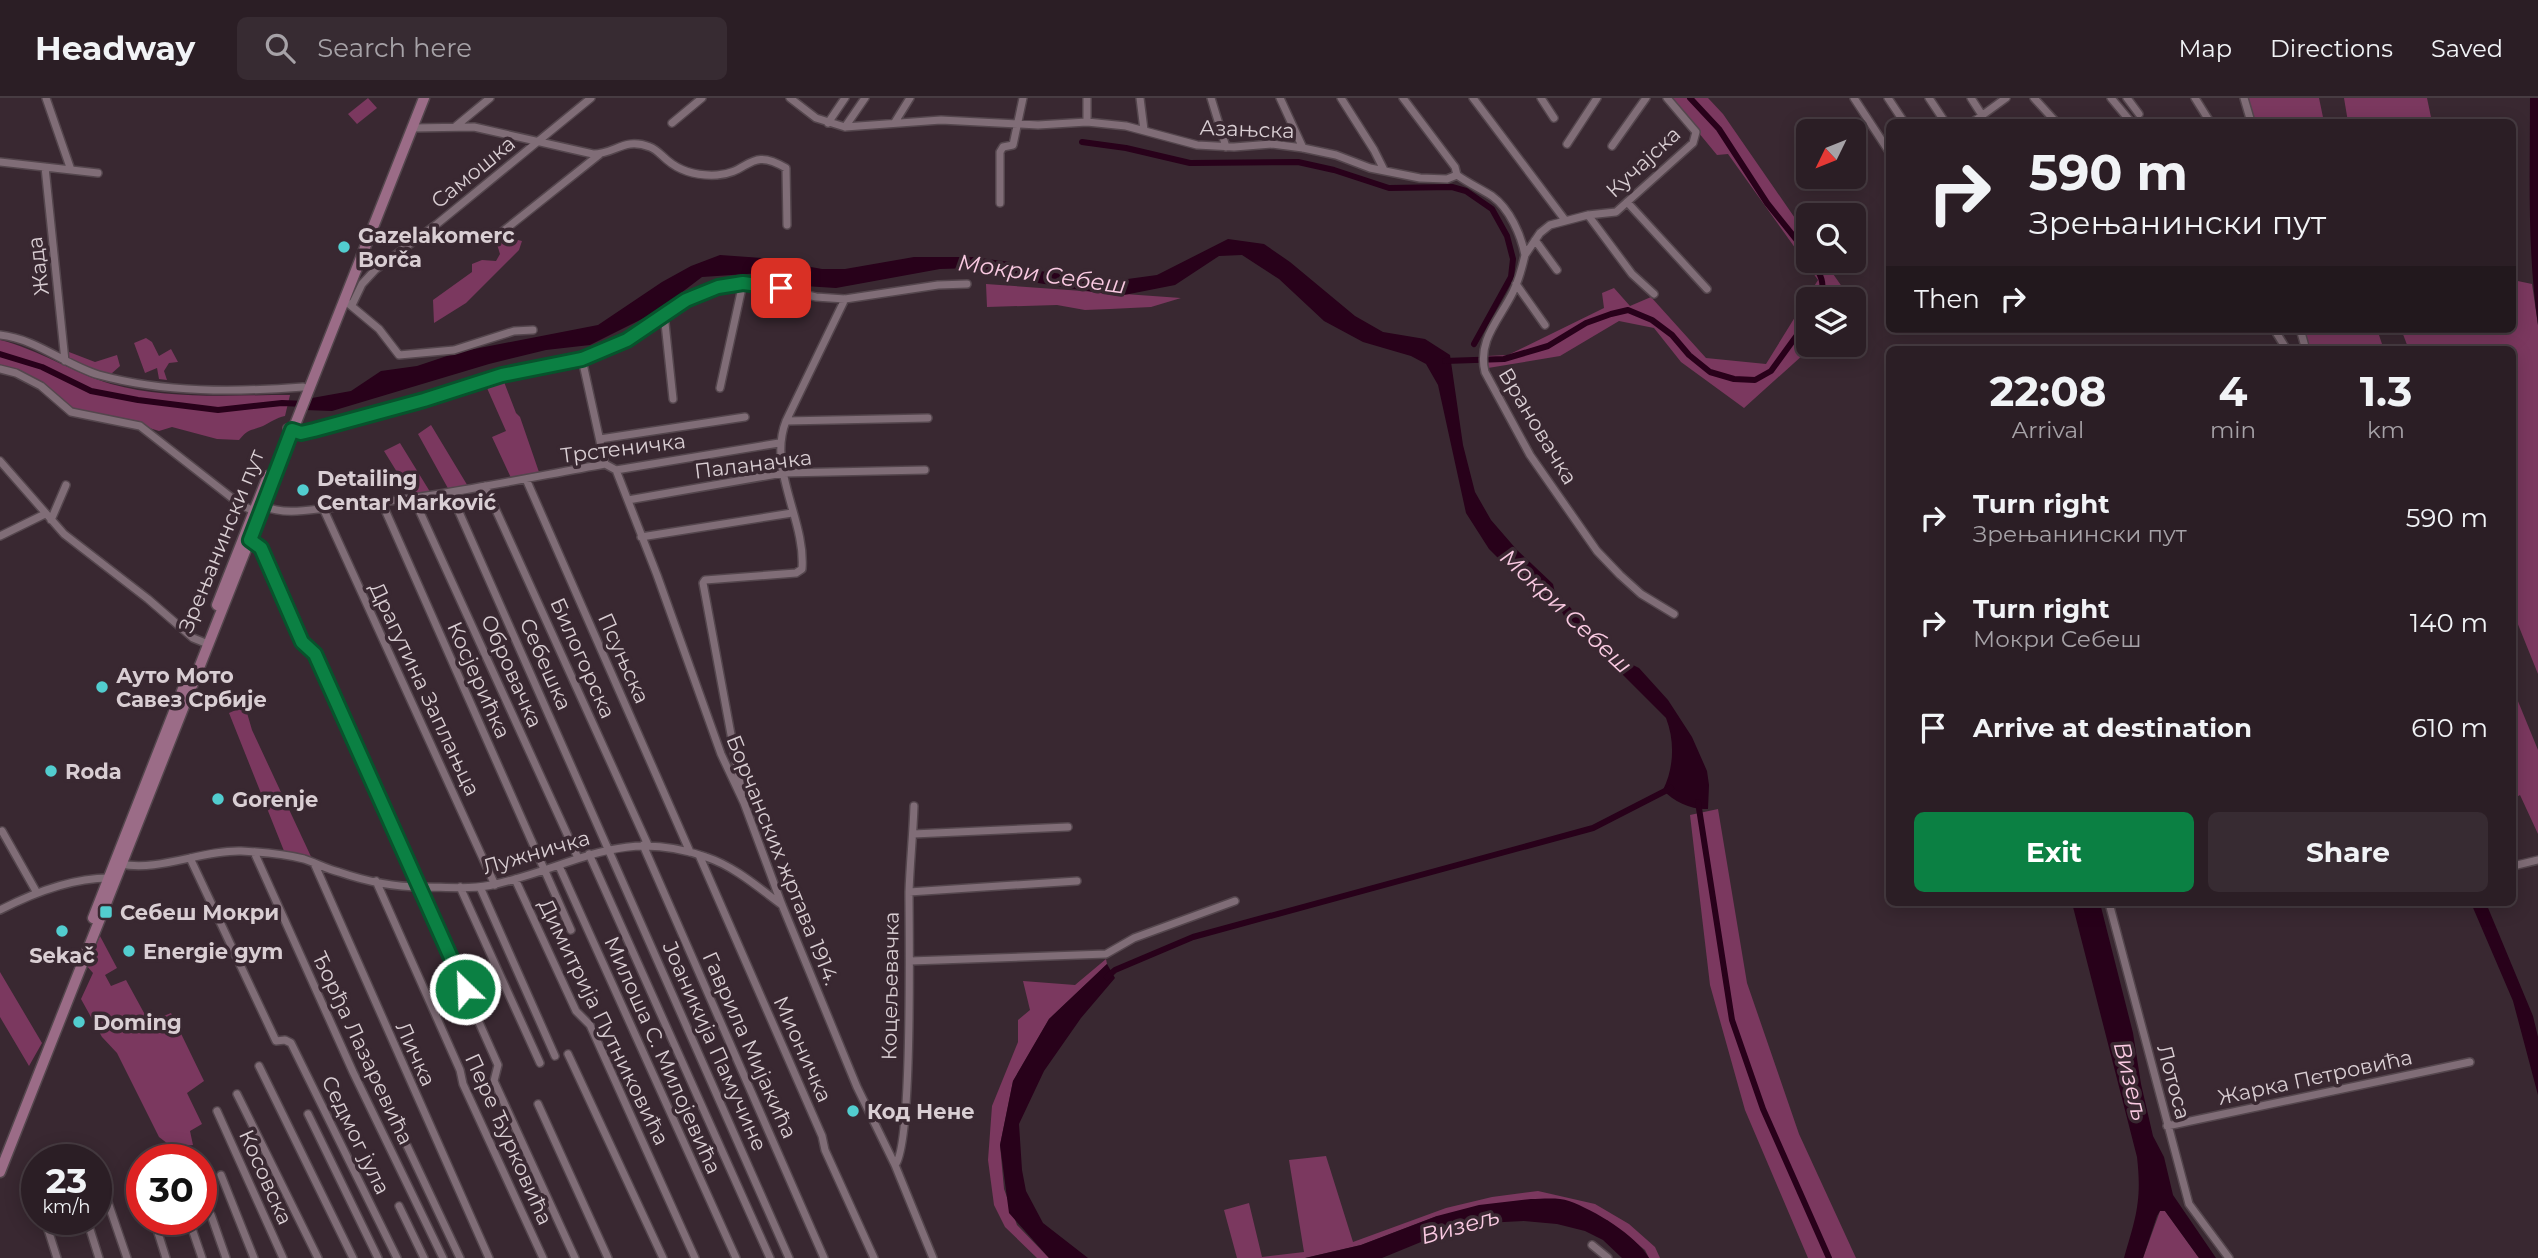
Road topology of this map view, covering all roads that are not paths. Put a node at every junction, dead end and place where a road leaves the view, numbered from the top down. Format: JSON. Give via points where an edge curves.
{"nodes":[{"id":1,"x":46,"y":98,"type":"edge"},
{"id":2,"x":417,"y":98,"type":"edge"},
{"id":3,"x":424,"y":98,"type":"edge"},
{"id":4,"x":490,"y":98,"type":"edge"},
{"id":5,"x":591,"y":98,"type":"edge"},
{"id":6,"x":702,"y":98,"type":"edge"},
{"id":7,"x":790,"y":98,"type":"edge"},
{"id":8,"x":845,"y":98,"type":"edge"},
{"id":9,"x":865,"y":98,"type":"edge"},
{"id":10,"x":910,"y":98,"type":"edge"},
{"id":11,"x":1023,"y":98,"type":"edge"},
{"id":12,"x":1087,"y":98,"type":"edge"},
{"id":13,"x":1140,"y":98,"type":"edge"},
{"id":14,"x":1211,"y":98,"type":"edge"},
{"id":15,"x":1280,"y":98,"type":"edge"},
{"id":16,"x":1341,"y":98,"type":"edge"},
{"id":17,"x":1403,"y":98,"type":"edge"},
{"id":18,"x":1473,"y":98,"type":"edge"},
{"id":19,"x":1541,"y":98,"type":"edge"},
{"id":20,"x":1597,"y":98,"type":"edge"},
{"id":21,"x":1646,"y":98,"type":"edge"},
{"id":22,"x":1667,"y":98,"type":"edge"},
{"id":23,"x":1854,"y":98,"type":"edge"},
{"id":24,"x":1888,"y":98,"type":"edge"},
{"id":25,"x":1929,"y":98,"type":"edge"},
{"id":26,"x":1971,"y":98,"type":"edge"},
{"id":27,"x":2006,"y":98,"type":"edge"},
{"id":28,"x":2034,"y":98,"type":"edge"},
{"id":29,"x":2111,"y":98,"type":"edge"},
{"id":30,"x":2127,"y":98,"type":"edge"},
{"id":31,"x":2194,"y":98,"type":"edge"},
{"id":32,"x":2244,"y":98,"type":"edge"},
{"id":33,"x":2139,"y":114,"type":"dead end"},
{"id":34,"x":1982,"y":115,"type":"junction"},
{"id":35,"x":1554,"y":118,"type":"dead end"},
{"id":36,"x":1902,"y":119,"type":"edge"},
{"id":37,"x":1943,"y":119,"type":"edge"},
{"id":38,"x":1977,"y":119,"type":"edge"},
{"id":39,"x":2053,"y":119,"type":"edge"},
{"id":40,"x":2128,"y":119,"type":"edge"},
{"id":41,"x":2208,"y":119,"type":"edge"},
{"id":42,"x":2250,"y":119,"type":"edge"},
{"id":43,"x":895,"y":122,"type":"junction"},
{"id":44,"x":1087,"y":122,"type":"junction"},
{"id":45,"x":672,"y":123,"type":"dead end"},
{"id":46,"x":828,"y":123,"type":"junction"},
{"id":47,"x":1018,"y":125,"type":"junction"},
{"id":48,"x":455,"y":126,"type":"junction"},
{"id":49,"x":845,"y":127,"type":"junction"},
{"id":50,"x":412,"y":128,"type":"junction"},
{"id":51,"x":1144,"y":130,"type":"junction"},
{"id":52,"x":537,"y":142,"type":"junction"},
{"id":53,"x":1567,"y":144,"type":"dead end"},
{"id":54,"x":1612,"y":146,"type":"dead end"},
{"id":55,"x":1226,"y":147,"type":"junction"},
{"id":56,"x":1886,"y":147,"type":"edge"},
{"id":57,"x":1303,"y":148,"type":"junction"},
{"id":58,"x":600,"y":154,"type":"junction"},
{"id":59,"x":0,"y":162,"type":"edge"},
{"id":60,"x":45,"y":167,"type":"junction"},
{"id":61,"x":71,"y":170,"type":"junction"},
{"id":62,"x":1384,"y":170,"type":"junction"},
{"id":63,"x":98,"y":173,"type":"dead end"},
{"id":64,"x":1457,"y":175,"type":"junction"},
{"id":65,"x":1627,"y":202,"type":"junction"},
{"id":66,"x":1000,"y":203,"type":"dead end"},
{"id":67,"x":1588,"y":215,"type":"junction"},
{"id":68,"x":1565,"y":220,"type":"junction"},
{"id":69,"x":787,"y":225,"type":"dead end"},
{"id":70,"x":502,"y":232,"type":"dead end"},
{"id":71,"x":1535,"y":240,"type":"junction"},
{"id":72,"x":1525,"y":256,"type":"junction"},
{"id":73,"x":1557,"y":270,"type":"dead end"},
{"id":74,"x":743,"y":283,"type":"junction"},
{"id":75,"x":967,"y":284,"type":"dead end"},
{"id":76,"x":1516,"y":284,"type":"junction"},
{"id":77,"x":1707,"y":289,"type":"dead end"},
{"id":78,"x":1654,"y":294,"type":"dead end"},
{"id":79,"x":845,"y":299,"type":"junction"},
{"id":80,"x":348,"y":304,"type":"junction"},
{"id":81,"x":662,"y":318,"type":"junction"},
{"id":82,"x":1545,"y":325,"type":"dead end"},
{"id":83,"x":533,"y":330,"type":"dead end"},
{"id":84,"x":0,"y":335,"type":"edge"},
{"id":85,"x":582,"y":359,"type":"junction"},
{"id":86,"x":65,"y":361,"type":"junction"},
{"id":87,"x":0,"y":369,"type":"edge"},
{"id":88,"x":303,"y":387,"type":"junction"},
{"id":89,"x":720,"y":388,"type":"dead end"},
{"id":90,"x":302,"y":398,"type":"junction"},
{"id":91,"x":673,"y":399,"type":"dead end"},
{"id":92,"x":745,"y":416,"type":"dead end"},
{"id":93,"x":928,"y":418,"type":"dead end"},
{"id":94,"x":786,"y":421,"type":"junction"},
{"id":95,"x":289,"y":429,"type":"junction"},
{"id":96,"x":600,"y":439,"type":"junction"},
{"id":97,"x":779,"y":443,"type":"junction"},
{"id":98,"x":0,"y":461,"type":"edge"},
{"id":99,"x":605,"y":464,"type":"junction"},
{"id":100,"x":615,"y":470,"type":"junction"},
{"id":101,"x":925,"y":470,"type":"dead end"},
{"id":102,"x":783,"y":473,"type":"junction"},
{"id":103,"x":526,"y":479,"type":"junction"},
{"id":104,"x":66,"y":485,"type":"dead end"},
{"id":105,"x":485,"y":486,"type":"junction"},
{"id":106,"x":451,"y":494,"type":"junction"},
{"id":107,"x":414,"y":499,"type":"junction"},
{"id":108,"x":628,"y":500,"type":"junction"},
{"id":109,"x":382,"y":503,"type":"junction"},
{"id":110,"x":259,"y":508,"type":"junction"},
{"id":111,"x":323,"y":508,"type":"junction"},
{"id":112,"x":792,"y":513,"type":"junction"},
{"id":113,"x":48,"y":517,"type":"junction"},
{"id":114,"x":0,"y":536,"type":"edge"},
{"id":115,"x":641,"y":537,"type":"junction"},
{"id":116,"x":250,"y":540,"type":"junction"},
{"id":117,"x":1674,"y":614,"type":"dead end"},
{"id":118,"x":205,"y":643,"type":"junction"},
{"id":119,"x":744,"y":803,"type":"junction"},
{"id":120,"x":914,"y":806,"type":"dead end"},
{"id":121,"x":1068,"y":827,"type":"dead end"},
{"id":122,"x":2,"y":831,"type":"dead end"},
{"id":123,"x":913,"y":834,"type":"junction"},
{"id":124,"x":645,"y":845,"type":"junction"},
{"id":125,"x":609,"y":849,"type":"junction"},
{"id":126,"x":254,"y":852,"type":"junction"},
{"id":127,"x":690,"y":852,"type":"junction"},
{"id":128,"x":589,"y":854,"type":"junction"},
{"id":129,"x":699,"y":855,"type":"junction"},
{"id":130,"x":190,"y":858,"type":"junction"},
{"id":131,"x":578,"y":858,"type":"junction"},
{"id":132,"x":2538,"y":860,"type":"edge"},
{"id":133,"x":314,"y":863,"type":"junction"},
{"id":134,"x":121,"y":864,"type":"junction"},
{"id":135,"x":2516,"y":865,"type":"edge"},
{"id":136,"x":559,"y":866,"type":"junction"},
{"id":137,"x":545,"y":871,"type":"junction"},
{"id":138,"x":109,"y":878,"type":"junction"},
{"id":139,"x":515,"y":879,"type":"junction"},
{"id":140,"x":376,"y":881,"type":"junction"},
{"id":141,"x":1077,"y":881,"type":"dead end"},
{"id":142,"x":495,"y":885,"type":"junction"},
{"id":143,"x":419,"y":887,"type":"junction"},
{"id":144,"x":460,"y":887,"type":"junction"},
{"id":145,"x":480,"y":887,"type":"junction"},
{"id":146,"x":909,"y":892,"type":"junction"},
{"id":147,"x":37,"y":893,"type":"junction"},
{"id":148,"x":1235,"y":901,"type":"dead end"},
{"id":149,"x":782,"y":905,"type":"junction"},
{"id":150,"x":2110,"y":906,"type":"edge"},
{"id":151,"x":0,"y":910,"type":"edge"},
{"id":152,"x":571,"y":930,"type":"dead end"},
{"id":153,"x":910,"y":961,"type":"junction"},
{"id":154,"x":568,"y":1054,"type":"dead end"},
{"id":155,"x":555,"y":1056,"type":"dead end"},
{"id":156,"x":2470,"y":1062,"type":"dead end"},
{"id":157,"x":540,"y":1063,"type":"dead end"},
{"id":158,"x":259,"y":1066,"type":"dead end"},
{"id":159,"x":376,"y":1080,"type":"dead end"},
{"id":160,"x":237,"y":1094,"type":"dead end"},
{"id":161,"x":538,"y":1104,"type":"dead end"},
{"id":162,"x":218,"y":1111,"type":"dead end"},
{"id":163,"x":308,"y":1114,"type":"dead end"},
{"id":164,"x":2167,"y":1126,"type":"junction"},
{"id":165,"x":0,"y":1154,"type":"edge"},
{"id":166,"x":895,"y":1165,"type":"junction"},
{"id":167,"x":0,"y":1172,"type":"edge"},
{"id":168,"x":221,"y":1175,"type":"dead end"},
{"id":169,"x":399,"y":1206,"type":"dead end"},
{"id":170,"x":112,"y":1214,"type":"edge"},
{"id":171,"x":217,"y":1232,"type":"edge"},
{"id":172,"x":50,"y":1235,"type":"edge"},
{"id":173,"x":91,"y":1235,"type":"edge"},
{"id":174,"x":159,"y":1235,"type":"edge"},
{"id":175,"x":194,"y":1235,"type":"edge"},
{"id":176,"x":1592,"y":1245,"type":"dead end"},
{"id":177,"x":57,"y":1258,"type":"edge"},
{"id":178,"x":99,"y":1258,"type":"edge"},
{"id":179,"x":127,"y":1258,"type":"edge"},
{"id":180,"x":166,"y":1258,"type":"edge"},
{"id":181,"x":202,"y":1258,"type":"edge"},
{"id":182,"x":226,"y":1258,"type":"edge"},
{"id":183,"x":254,"y":1258,"type":"edge"},
{"id":184,"x":283,"y":1258,"type":"edge"},
{"id":185,"x":318,"y":1258,"type":"edge"},
{"id":186,"x":353,"y":1258,"type":"edge"},
{"id":187,"x":378,"y":1258,"type":"edge"},
{"id":188,"x":397,"y":1258,"type":"edge"},
{"id":189,"x":424,"y":1258,"type":"edge"},
{"id":190,"x":443,"y":1258,"type":"edge"},
{"id":191,"x":460,"y":1258,"type":"edge"},
{"id":192,"x":489,"y":1258,"type":"edge"},
{"id":193,"x":543,"y":1258,"type":"edge"},
{"id":194,"x":575,"y":1258,"type":"edge"},
{"id":195,"x":608,"y":1258,"type":"edge"},
{"id":196,"x":663,"y":1258,"type":"edge"},
{"id":197,"x":695,"y":1258,"type":"edge"},
{"id":198,"x":736,"y":1258,"type":"edge"},
{"id":199,"x":770,"y":1258,"type":"edge"},
{"id":200,"x":789,"y":1258,"type":"edge"},
{"id":201,"x":824,"y":1258,"type":"edge"},
{"id":202,"x":874,"y":1258,"type":"edge"},
{"id":203,"x":933,"y":1258,"type":"edge"},
{"id":204,"x":1608,"y":1258,"type":"edge"},
{"id":205,"x":2229,"y":1258,"type":"edge"}],
"edges":[{"from":1,"to":61,"type":"street"},
{"from":2,"to":88,"type":"main road","name":"Зрењанински пут"},
{"from":3,"to":50,"type":"main road","name":"Зрењанински пут"},
{"from":4,"to":48,"type":"street"},
{"from":5,"to":52,"type":"street","name":"Самошка"},
{"from":6,"to":45,"type":"street"},
{"from":7,"to":46,"type":"street","name":"Азањска"},
{"from":8,"to":46,"type":"street"},
{"from":9,"to":49,"type":"street"},
{"from":10,"to":43,"type":"street"},
{"from":11,"to":47,"type":"street"},
{"from":12,"to":44,"type":"street"},
{"from":13,"to":51,"type":"street"},
{"from":14,"to":55,"type":"street"},
{"from":15,"to":57,"type":"street"},
{"from":16,"to":62,"type":"street"},
{"from":17,"to":64,"type":"street"},
{"from":18,"to":68,"type":"street"},
{"from":19,"to":35,"type":"street"},
{"from":20,"to":53,"type":"street"},
{"from":21,"to":54,"type":"street"},
{"from":22,"to":65,"type":"street","name":"Кучајска","via":[[1696,132],[1695,139]]},
{"from":23,"to":56,"type":"street"},
{"from":24,"to":36,"type":"street"},
{"from":25,"to":37,"type":"street"},
{"from":26,"to":34,"type":"street"},
{"from":27,"to":34,"type":"street"},
{"from":28,"to":39,"type":"street"},
{"from":29,"to":40,"type":"street"},
{"from":30,"to":33,"type":"street"},
{"from":31,"to":41,"type":"street"},
{"from":32,"to":42,"type":"street"},
{"from":34,"to":38,"type":"street"},
{"from":43,"to":47,"type":"street","name":"Азањска"},
{"from":43,"to":49,"type":"street","name":"Азањска"},
{"from":44,"to":47,"type":"street","name":"Азањска"},
{"from":44,"to":51,"type":"street","name":"Азањска"},
{"from":46,"to":49,"type":"street","name":"Азањска"},
{"from":47,"to":66,"type":"street","via":[[1013,145],[1000,152]]},
{"from":48,"to":50,"type":"street"},
{"from":48,"to":52,"type":"street"},
{"from":50,"to":80,"type":"main road","name":"Зрењанински пут"},
{"from":51,"to":55,"type":"street","name":"Азањска","via":[[1186,143]]},
{"from":52,"to":58,"type":"street"},
{"from":52,"to":80,"type":"street","name":"Самошка","via":[[365,279]]},
{"from":55,"to":57,"type":"street","name":"Азањска","via":[[1272,144]]},
{"from":57,"to":62,"type":"street","name":"Азањска"},
{"from":58,"to":69,"type":"street","via":[[626,143],[645,146],[680,169],[700,174],[730,173],[755,158],[782,166],[787,173]]},
{"from":58,"to":70,"type":"street"},
{"from":59,"to":60,"type":"street"},
{"from":60,"to":61,"type":"street"},
{"from":60,"to":86,"type":"street","name":"Жада"},
{"from":61,"to":63,"type":"street"},
{"from":62,"to":64,"type":"street","name":"Азањска","via":[[1420,178]]},
{"from":64,"to":72,"type":"street","via":[[1498,202],[1518,233]]},
{"from":65,"to":67,"type":"street","name":"Кучајска","via":[[1614,214]]},
{"from":65,"to":77,"type":"street"},
{"from":67,"to":68,"type":"street","name":"Кучајска"},
{"from":67,"to":78,"type":"street","via":[[1632,274]]},
{"from":68,"to":71,"type":"street","via":[[1546,227]]},
{"from":71,"to":72,"type":"street","name":"Врановачка"},
{"from":71,"to":73,"type":"street"},
{"from":72,"to":76,"type":"street","name":"Врановачка"},
{"from":74,"to":79,"type":"street"},
{"from":74,"to":81,"type":"street","via":[[694,296]]},
{"from":74,"to":89,"type":"street"},
{"from":75,"to":79,"type":"street"},
{"from":76,"to":82,"type":"street"},
{"from":76,"to":117,"type":"street","name":"Врановачка","via":[[1487,336],[1485,372],[1530,455],[1597,551],[1642,594]]},
{"from":79,"to":94,"type":"street"},
{"from":80,"to":83,"type":"street","via":[[379,329],[399,355],[454,350],[514,331]]},
{"from":80,"to":90,"type":"main road","name":"Зрењанински пут"},
{"from":81,"to":85,"type":"street","via":[[627,340]]},
{"from":81,"to":91,"type":"street"},
{"from":84,"to":86,"type":"street","via":[[24,340]]},
{"from":85,"to":95,"type":"street","via":[[502,375],[314,430],[301,433]]},
{"from":85,"to":96,"type":"street"},
{"from":86,"to":88,"type":"street","via":[[101,375],[227,392]]},
{"from":87,"to":110,"type":"street","via":[[41,386],[71,412],[140,426],[241,505]]},
{"from":88,"to":90,"type":"main road","name":"Зрењанински пут"},
{"from":90,"to":95,"type":"main road","name":"Зрењанински пут"},
{"from":92,"to":96,"type":"street"},
{"from":93,"to":94,"type":"street"},
{"from":94,"to":97,"type":"street"},
{"from":95,"to":110,"type":"main road","name":"Зрењанински пут"},
{"from":96,"to":99,"type":"street"},
{"from":97,"to":100,"type":"street","name":"Трстеничка"},
{"from":97,"to":102,"type":"street"},
{"from":98,"to":113,"type":"street"},
{"from":99,"to":100,"type":"street","name":"Трстеничка"},
{"from":99,"to":103,"type":"street","name":"Трстеничка"},
{"from":100,"to":108,"type":"street","name":"Борчанских жртава 1914."},
{"from":101,"to":102,"type":"street","name":"Паланачка"},
{"from":102,"to":108,"type":"street","name":"Паланачка"},
{"from":102,"to":112,"type":"street"},
{"from":103,"to":105,"type":"street","name":"Трстеничка"},
{"from":103,"to":127,"type":"street","name":"Псуњска"},
{"from":104,"to":113,"type":"street"},
{"from":105,"to":106,"type":"street","name":"Трстеничка"},
{"from":105,"to":124,"type":"street","name":"Билогорска"},
{"from":106,"to":107,"type":"street","name":"Трстеничка"},
{"from":106,"to":125,"type":"street","name":"Себешка"},
{"from":107,"to":109,"type":"street","name":"Трстеничка"},
{"from":107,"to":131,"type":"street","name":"Обровачка"},
{"from":108,"to":115,"type":"street","name":"Борчанских жртава 1914."},
{"from":109,"to":111,"type":"street","name":"Трстеничка"},
{"from":109,"to":137,"type":"street","name":"Косјерићка"},
{"from":110,"to":111,"type":"street","name":"Трстеничка","via":[[280,512]]},
{"from":110,"to":116,"type":"main road","name":"Зрењанински пут"},
{"from":110,"to":118,"type":"main road","name":"Зрењанински пут"},
{"from":111,"to":142,"type":"street","name":"Драгутина Заплањца"},
{"from":112,"to":115,"type":"street"},
{"from":112,"to":119,"type":"street","via":[[803,566],[799,572],[703,583]]},
{"from":113,"to":114,"type":"street"},
{"from":113,"to":118,"type":"street","via":[[69,539]]},
{"from":115,"to":119,"type":"street","name":"Борчанских жртава 1914.","via":[[721,754]]},
{"from":116,"to":118,"type":"main road","name":"Зрењанински пут"},
{"from":116,"to":143,"type":"street","via":[[261,548],[302,642],[315,654]]},
{"from":118,"to":134,"type":"main road","name":"Зрењанински пут"},
{"from":118,"to":138,"type":"main road","name":"Зрењанински пут"},
{"from":119,"to":149,"type":"street","name":"Борчанских жртава 1914."},
{"from":120,"to":123,"type":"street","name":"Коцељевачка"},
{"from":121,"to":123,"type":"street"},
{"from":122,"to":147,"type":"street"},
{"from":123,"to":146,"type":"street","name":"Коцељевачка"},
{"from":124,"to":125,"type":"street","name":"Лужничка"},
{"from":124,"to":127,"type":"street","name":"Лужничка"},
{"from":124,"to":201,"type":"street","name":"Гаврила Мијакића"},
{"from":125,"to":128,"type":"street","name":"Лужничка"},
{"from":125,"to":200,"type":"street","name":"Јоаникија Памучине"},
{"from":126,"to":130,"type":"street","name":"Лужничка"},
{"from":126,"to":133,"type":"street","name":"Лужничка"},
{"from":126,"to":190,"type":"street","name":"Ђорђа Лазаревића"},
{"from":127,"to":129,"type":"street","name":"Лужничка"},
{"from":128,"to":131,"type":"street","name":"Лужничка"},
{"from":128,"to":199,"type":"street"},
{"from":129,"to":149,"type":"street","name":"Лужничка","via":[[723,865]]},
{"from":129,"to":202,"type":"street","name":"Мионичка"},
{"from":130,"to":134,"type":"street","name":"Лужничка"},
{"from":130,"to":188,"type":"street","name":"Седмог јула","via":[[276,1041],[291,1043]]},
{"from":131,"to":136,"type":"street","name":"Лужничка"},
{"from":132,"to":135,"type":"street"},
{"from":133,"to":140,"type":"street","name":"Лужничка"},
{"from":133,"to":192,"type":"street","name":"Личка"},
{"from":134,"to":167,"type":"main road","name":"Зрењанински пут"},
{"from":136,"to":137,"type":"street","name":"Лужничка"},
{"from":136,"to":198,"type":"street","name":"Милоша С. Милојевића"},
{"from":137,"to":139,"type":"street","name":"Лужничка"},
{"from":137,"to":152,"type":"street","name":"Косјерићка"},
{"from":138,"to":147,"type":"street"},
{"from":138,"to":165,"type":"main road","name":"Зрењанински пут"},
{"from":139,"to":142,"type":"street","name":"Лужничка"},
{"from":139,"to":197,"type":"street","name":"Димитрија Путниковића","via":[[576,1011],[590,1025]]},
{"from":140,"to":143,"type":"street","name":"Лужничка"},
{"from":140,"to":193,"type":"street","name":"Пере Ђурковића"},
{"from":141,"to":146,"type":"street"},
{"from":142,"to":145,"type":"street","name":"Лужничка"},
{"from":143,"to":144,"type":"street","name":"Лужничка"},
{"from":143,"to":194,"type":"street","via":[[498,1065],[494,1081]]},
{"from":144,"to":145,"type":"street","name":"Лужничка"},
{"from":144,"to":157,"type":"street"},
{"from":145,"to":155,"type":"street"},
{"from":146,"to":153,"type":"street","name":"Коцељевачка"},
{"from":147,"to":151,"type":"street"},
{"from":148,"to":153,"type":"street","via":[[1134,938],[1106,954]]},
{"from":149,"to":166,"type":"street","name":"Борчанских жртава 1914."},
{"from":150,"to":164,"type":"street","name":"Лотоса"},
{"from":153,"to":166,"type":"street","name":"Коцељевачка","via":[[905,1100],[901,1153]]},
{"from":154,"to":196,"type":"street"},
{"from":156,"to":164,"type":"street","name":"Жарка Петровића"},
{"from":158,"to":186,"type":"street"},
{"from":159,"to":191,"type":"street"},
{"from":160,"to":185,"type":"street"},
{"from":161,"to":195,"type":"street"},
{"from":162,"to":184,"type":"street","name":"Косовска"},
{"from":163,"to":187,"type":"street"},
{"from":164,"to":205,"type":"street","name":"Лотоса","via":[[2189,1204]]},
{"from":166,"to":203,"type":"street","name":"Борчанских жртава 1914."},
{"from":168,"to":183,"type":"street"},
{"from":169,"to":189,"type":"street"},
{"from":170,"to":179,"type":"street"},
{"from":171,"to":182,"type":"street"},
{"from":172,"to":177,"type":"street"},
{"from":173,"to":178,"type":"street"},
{"from":174,"to":180,"type":"street"},
{"from":175,"to":181,"type":"street"},
{"from":176,"to":204,"type":"street"}]}
